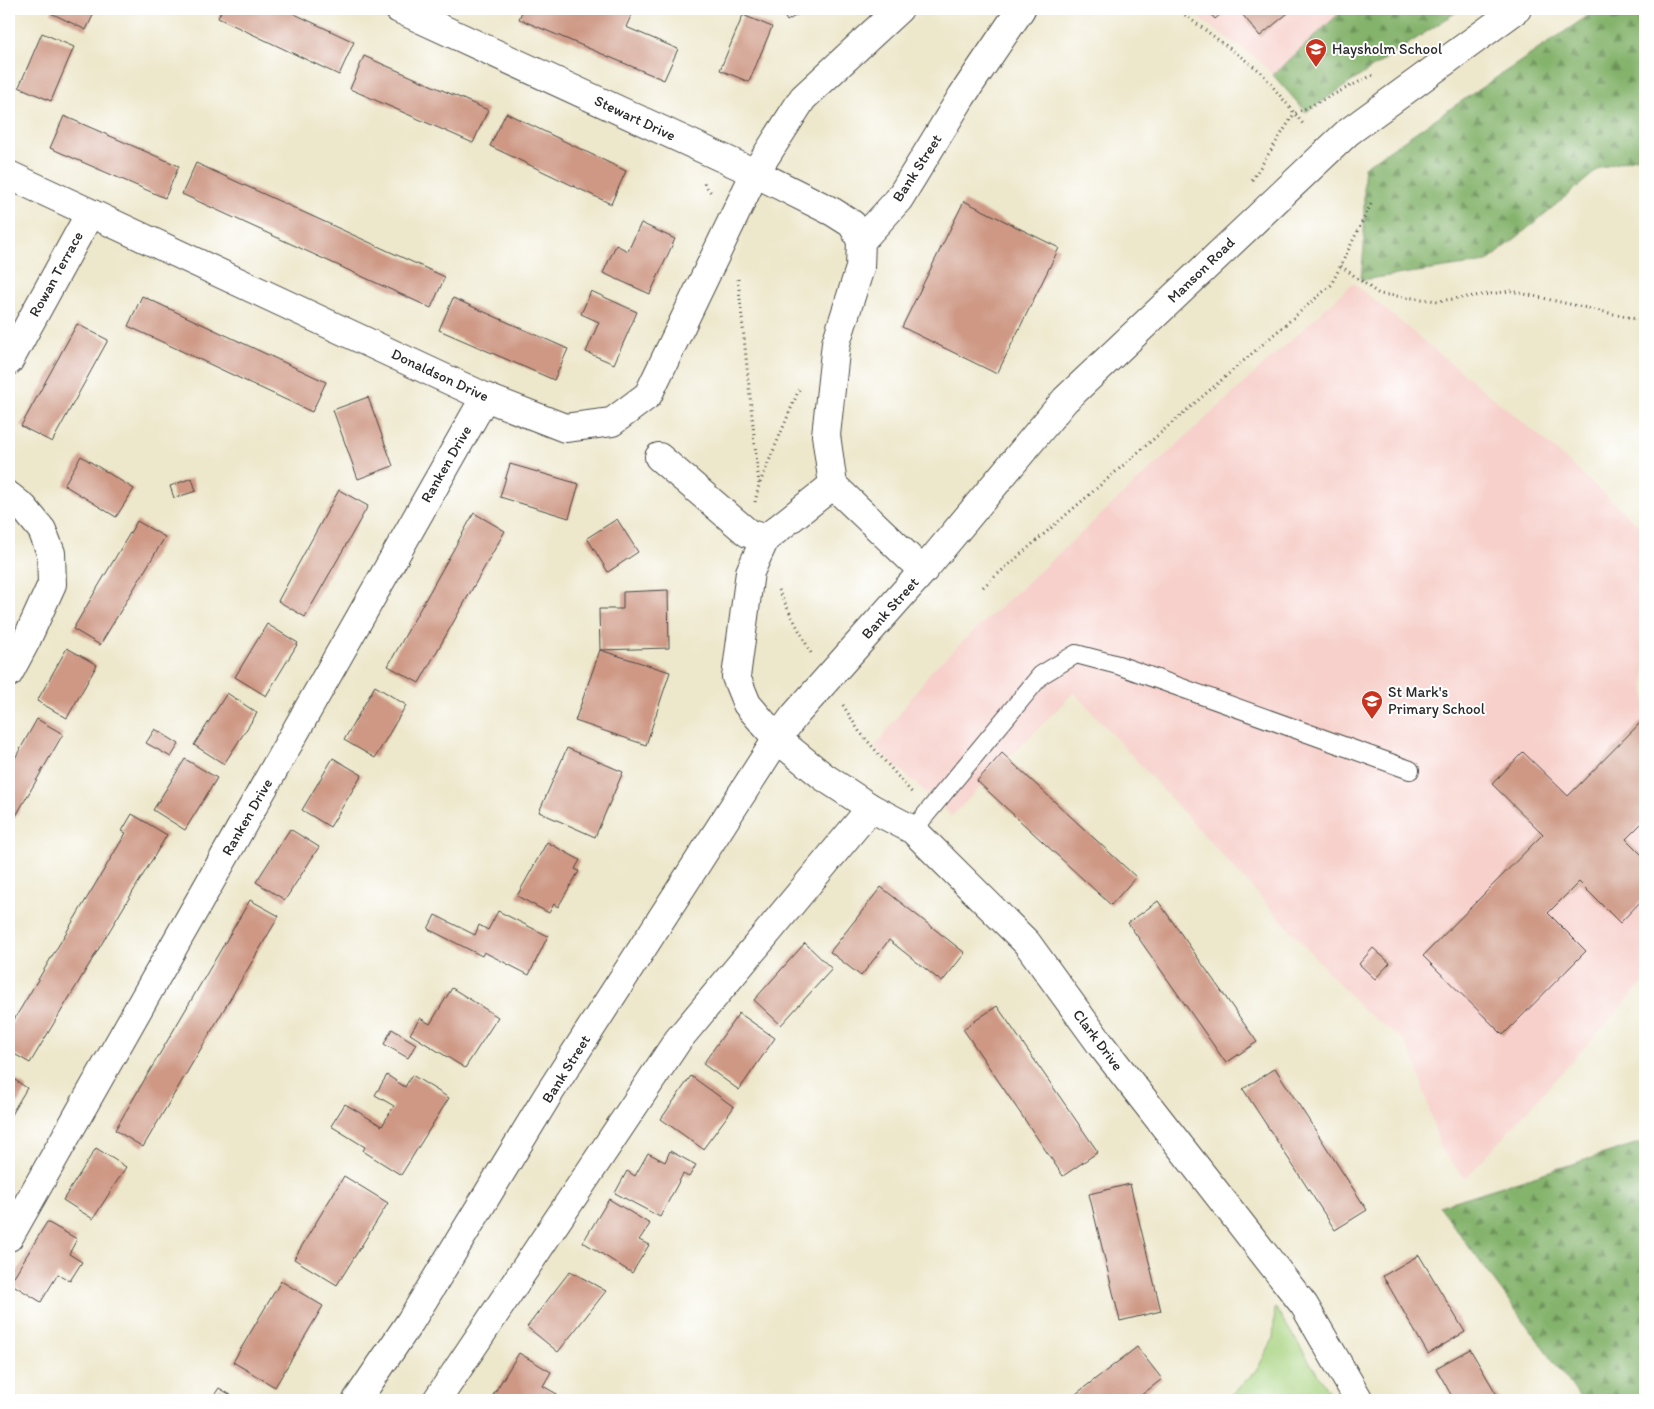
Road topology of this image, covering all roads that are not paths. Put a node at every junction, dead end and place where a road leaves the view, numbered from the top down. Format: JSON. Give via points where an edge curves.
{"nodes":[{"id":1,"x":399,"y":9,"type":"edge"},
{"id":2,"x":900,"y":9,"type":"edge"},
{"id":3,"x":1021,"y":9,"type":"edge"},
{"id":4,"x":1517,"y":9,"type":"edge"},
{"id":5,"x":439,"y":17,"type":"edge"},
{"id":6,"x":755,"y":173,"type":"junction"},
{"id":7,"x":9,"y":175,"type":"edge"},
{"id":8,"x":90,"y":213,"type":"junction"},
{"id":9,"x":861,"y":241,"type":"junction"},
{"id":10,"x":9,"y":361,"type":"edge"},
{"id":11,"x":485,"y":397,"type":"junction"},
{"id":12,"x":659,"y":457,"type":"dead end"},
{"id":13,"x":833,"y":485,"type":"junction"},
{"id":14,"x":9,"y":496,"type":"edge"},
{"id":15,"x":756,"y":536,"type":"junction"},
{"id":16,"x":923,"y":571,"type":"junction"},
{"id":17,"x":9,"y":672,"type":"edge"},
{"id":18,"x":777,"y":739,"type":"junction"},
{"id":19,"x":1410,"y":770,"type":"dead end"},
{"id":20,"x":871,"y":808,"type":"junction"},
{"id":21,"x":913,"y":830,"type":"junction"},
{"id":22,"x":9,"y":1237,"type":"edge"},
{"id":23,"x":357,"y":1400,"type":"edge"},
{"id":24,"x":438,"y":1400,"type":"edge"},
{"id":25,"x":1359,"y":1400,"type":"edge"}],
"edges":[{"from":1,"to":5,"type":"street","name":"Stewart Drive"},
{"from":2,"to":6,"type":"street","name":"Donaldson Drive","via":[[803,98]]},
{"from":3,"to":9,"type":"street","name":"Bank Street","via":[[962,96],[899,199]]},
{"from":4,"to":16,"type":"street","name":"Manson Road","via":[[1347,132],[1221,251],[1065,400]]},
{"from":5,"to":6,"type":"street","name":"Stewart Drive"},
{"from":6,"to":9,"type":"street","name":"Stewart Drive","via":[[846,220],[852,224]]},
{"from":6,"to":11,"type":"street","name":"Donaldson Drive","via":[[648,395],[612,422],[565,428]]},
{"from":7,"to":8,"type":"street","name":"Donaldson Drive"},
{"from":8,"to":10,"type":"street","name":"Rowan Terrace"},
{"from":8,"to":11,"type":"street","name":"Donaldson Drive"},
{"from":9,"to":13,"type":"street","via":[[860,268],[836,343],[826,434]]},
{"from":11,"to":22,"type":"street","name":"Ranken Drive"},
{"from":12,"to":15,"type":"street"},
{"from":13,"to":15,"type":"street"},
{"from":13,"to":16,"type":"street","name":"Bank Street"},
{"from":14,"to":17,"type":"street","via":[[42,530],[51,553],[52,584]]},
{"from":15,"to":18,"type":"street","via":[[736,677],[747,704]]},
{"from":16,"to":18,"type":"street","name":"Bank Street"},
{"from":18,"to":20,"type":"street","name":"Clark Drive","via":[[824,777]]},
{"from":18,"to":23,"type":"street","name":"Bank Street","via":[[554,1087],[410,1322]]},
{"from":19,"to":21,"type":"lane","via":[[1118,665],[1076,654],[1041,675]]},
{"from":20,"to":21,"type":"street","name":"Clark Drive"},
{"from":20,"to":24,"type":"street","via":[[678,1040]]},
{"from":21,"to":25,"type":"street","name":"Clark Drive","via":[[1027,944],[1101,1045],[1304,1305]]}]}
